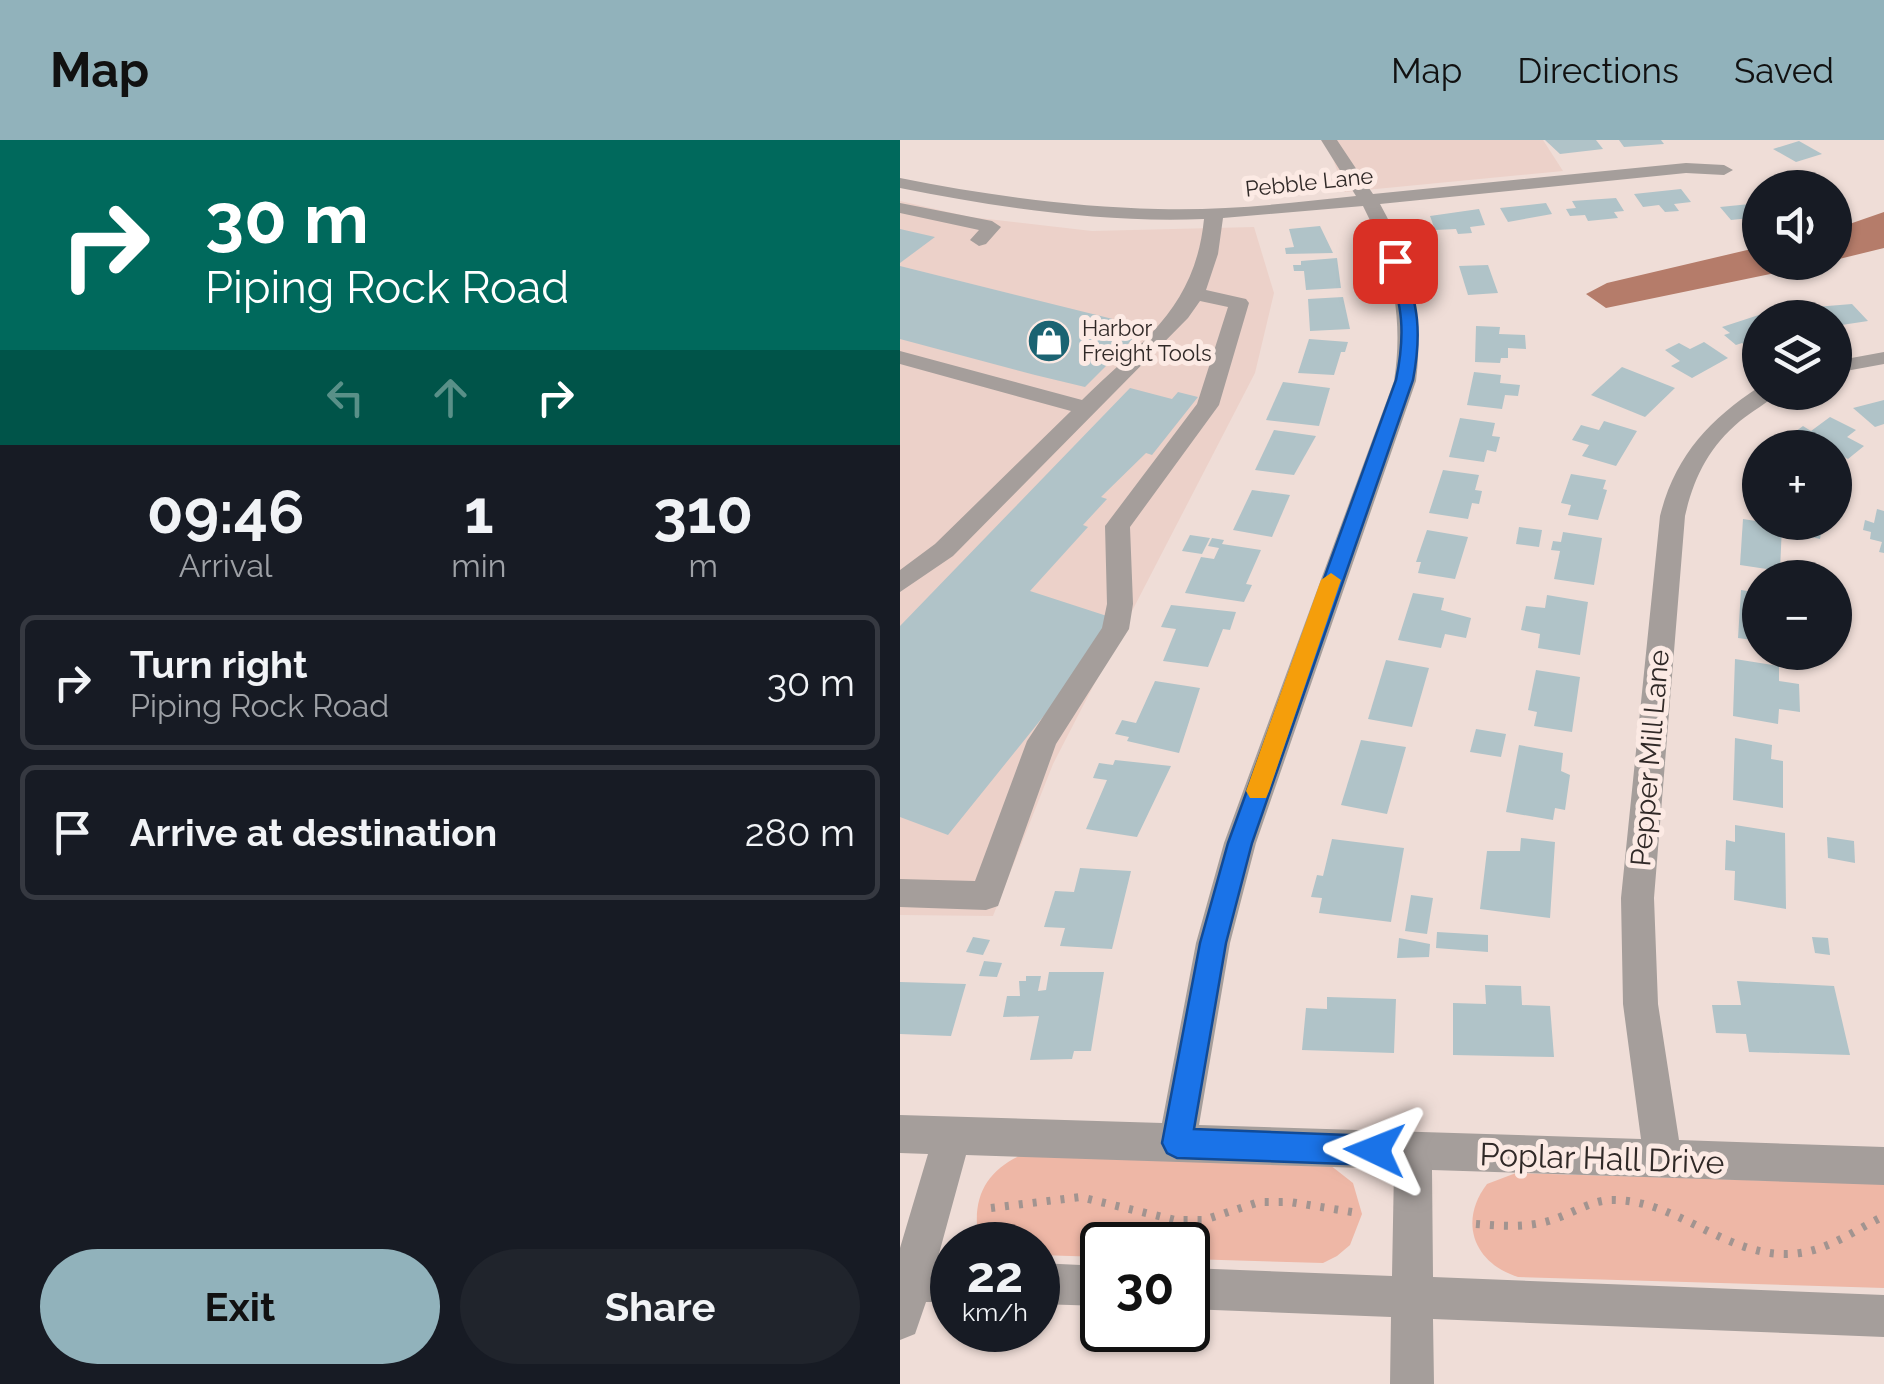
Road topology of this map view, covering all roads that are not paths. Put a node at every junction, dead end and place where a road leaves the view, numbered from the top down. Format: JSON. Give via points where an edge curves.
{"nodes":[{"id":1,"x":1330,"y":140,"type":"edge"},
{"id":2,"x":1724,"y":170,"type":"dead end"},
{"id":3,"x":900,"y":183,"type":"edge"},
{"id":4,"x":1366,"y":199,"type":"junction"},
{"id":5,"x":900,"y":208,"type":"edge"},
{"id":6,"x":1214,"y":214,"type":"junction"},
{"id":7,"x":979,"y":240,"type":"dead end"},
{"id":8,"x":1196,"y":294,"type":"junction"},
{"id":9,"x":900,"y":358,"type":"edge"},
{"id":10,"x":1884,"y":358,"type":"edge"},
{"id":11,"x":1852,"y":363,"type":"edge"},
{"id":12,"x":1087,"y":408,"type":"junction"},
{"id":13,"x":1742,"y":410,"type":"edge"},
{"id":14,"x":900,"y":583,"type":"edge"},
{"id":15,"x":900,"y":893,"type":"edge"},
{"id":16,"x":900,"y":1134,"type":"edge"},
{"id":17,"x":952,"y":1136,"type":"junction"},
{"id":18,"x":1177,"y":1143,"type":"junction"},
{"id":19,"x":1413,"y":1152,"type":"junction"},
{"id":20,"x":1664,"y":1161,"type":"junction"},
{"id":21,"x":1884,"y":1166,"type":"edge"},
{"id":22,"x":930,"y":1287,"type":"edge"},
{"id":23,"x":1210,"y":1289,"type":"edge"},
{"id":24,"x":904,"y":1293,"type":"edge"},
{"id":25,"x":1414,"y":1297,"type":"junction"},
{"id":26,"x":1884,"y":1316,"type":"edge"},
{"id":27,"x":1412,"y":1384,"type":"edge"}],
"edges":[{"from":1,"to":4,"type":"street"},
{"from":2,"to":4,"type":"street","name":"Pebble Lane","via":[[1686,168]]},
{"from":3,"to":6,"type":"street","name":"Pebble Lane","via":[[1068,212]]},
{"from":4,"to":6,"type":"street","name":"Pebble Lane"},
{"from":4,"to":18,"type":"street","via":[[1411,311],[1405,380],[1240,843],[1213,943]]},
{"from":5,"to":7,"type":"street","via":[[992,228]]},
{"from":6,"to":8,"type":"street"},
{"from":8,"to":12,"type":"street"},
{"from":8,"to":15,"type":"street","via":[[1239,303],[1208,405],[1117,526],[1115,628],[1042,741],[986,896]]},
{"from":9,"to":12,"type":"street"},
{"from":10,"to":11,"type":"street"},
{"from":12,"to":14,"type":"street","via":[[944,550]]},
{"from":13,"to":20,"type":"street","name":"Pepper Mill Lane","via":[[1696,453],[1678,495],[1666,571],[1638,907],[1638,980]]},
{"from":16,"to":17,"type":"street","name":"Poplar Hall Drive"},
{"from":17,"to":18,"type":"street","name":"Poplar Hall Drive"},
{"from":17,"to":24,"type":"street"},
{"from":18,"to":19,"type":"street","name":"Poplar Hall Drive"},
{"from":19,"to":20,"type":"street","name":"Poplar Hall Drive"},
{"from":19,"to":25,"type":"street"},
{"from":20,"to":21,"type":"street","name":"Poplar Hall Drive"},
{"from":22,"to":24,"type":"street"},
{"from":23,"to":25,"type":"street"},
{"from":25,"to":26,"type":"street"},
{"from":25,"to":27,"type":"street"}]}
